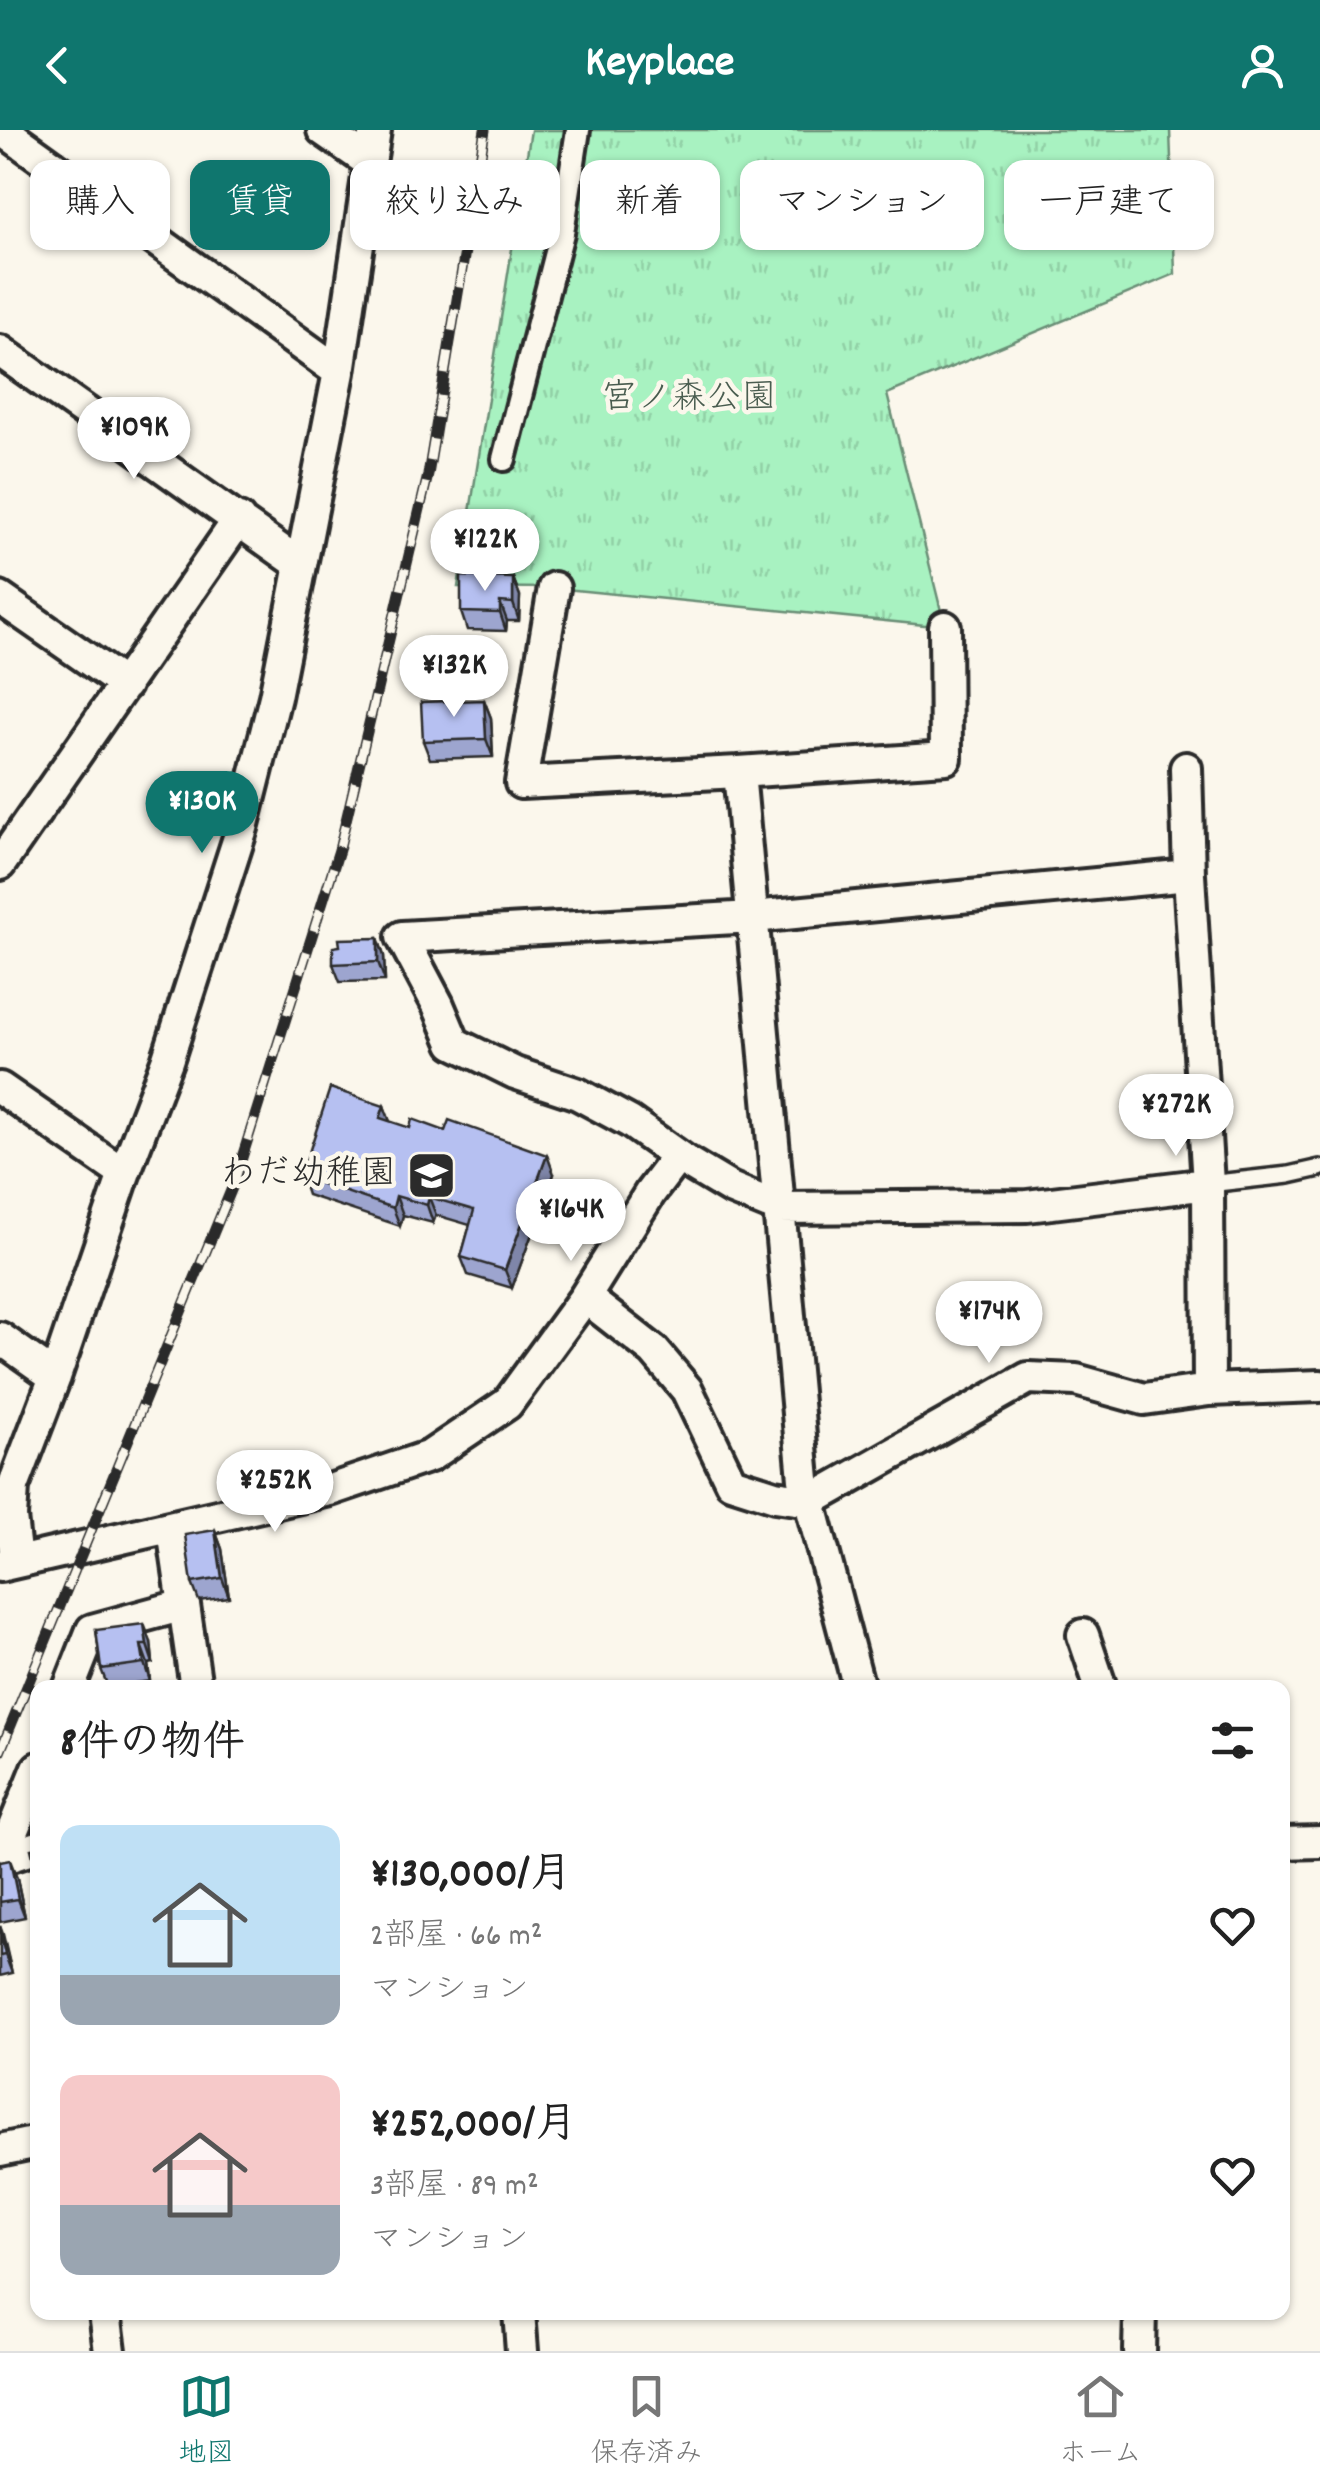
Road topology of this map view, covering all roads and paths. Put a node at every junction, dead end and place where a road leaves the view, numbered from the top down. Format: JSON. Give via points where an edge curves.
{"nodes":[{"id":1,"x":3,"y":130,"type":"edge"},
{"id":2,"x":323,"y":130,"type":"edge"},
{"id":3,"x":375,"y":130,"type":"edge"},
{"id":4,"x":578,"y":130,"type":"edge"},
{"id":5,"x":366,"y":160,"type":"edge"},
{"id":6,"x":369,"y":160,"type":"edge"},
{"id":7,"x":356,"y":250,"type":"edge"},
{"id":8,"x":0,"y":351,"type":"edge"},
{"id":9,"x":338,"y":372,"type":"junction"},
{"id":10,"x":504,"y":459,"type":"dead end"},
{"id":11,"x":239,"y":519,"type":"junction"},
{"id":12,"x":302,"y":564,"type":"junction"},
{"id":13,"x":554,"y":588,"type":"dead end"},
{"id":14,"x":0,"y":598,"type":"edge"},
{"id":15,"x":945,"y":628,"type":"dead end"},
{"id":16,"x":125,"y":685,"type":"junction"},
{"id":17,"x":1186,"y":768,"type":"dead end"},
{"id":18,"x":739,"y":772,"type":"junction"},
{"id":19,"x":3,"y":852,"type":"edge"},
{"id":20,"x":1189,"y":875,"type":"junction"},
{"id":21,"x":753,"y":917,"type":"junction"},
{"id":22,"x":0,"y":1088,"type":"edge"},
{"id":23,"x":678,"y":1156,"type":"junction"},
{"id":24,"x":1320,"y":1168,"type":"edge"},
{"id":25,"x":124,"y":1174,"type":"junction"},
{"id":26,"x":1208,"y":1184,"type":"junction"},
{"id":27,"x":780,"y":1208,"type":"junction"},
{"id":28,"x":586,"y":1297,"type":"junction"},
{"id":29,"x":0,"y":1338,"type":"edge"},
{"id":30,"x":55,"y":1377,"type":"junction"},
{"id":31,"x":1320,"y":1386,"type":"edge"},
{"id":32,"x":1209,"y":1390,"type":"junction"},
{"id":33,"x":810,"y":1502,"type":"junction"},
{"id":34,"x":173,"y":1529,"type":"junction"},
{"id":35,"x":8,"y":1564,"type":"edge"},
{"id":36,"x":184,"y":1605,"type":"junction"},
{"id":37,"x":1083,"y":1635,"type":"dead end"},
{"id":38,"x":73,"y":1680,"type":"edge"},
{"id":39,"x":195,"y":1680,"type":"edge"},
{"id":40,"x":857,"y":1680,"type":"edge"},
{"id":41,"x":1097,"y":1680,"type":"edge"},
{"id":42,"x":30,"y":1788,"type":"edge"},
{"id":43,"x":1320,"y":1842,"type":"edge"},
{"id":44,"x":1290,"y":1844,"type":"edge"},
{"id":45,"x":30,"y":1849,"type":"edge"},
{"id":46,"x":30,"y":2144,"type":"edge"},
{"id":47,"x":0,"y":2150,"type":"edge"},
{"id":48,"x":105,"y":2320,"type":"edge"},
{"id":49,"x":520,"y":2320,"type":"edge"},
{"id":50,"x":1140,"y":2320,"type":"edge"},
{"id":51,"x":110,"y":2351,"type":"edge"},
{"id":52,"x":522,"y":2351,"type":"edge"},
{"id":53,"x":1139,"y":2351,"type":"edge"}],
"edges":[{"from":1,"to":9,"type":"street"},
{"from":2,"to":5,"type":"street"},
{"from":3,"to":6,"type":"street"},
{"from":4,"to":10,"type":"street","via":[[558,251]]},
{"from":7,"to":9,"type":"street"},
{"from":8,"to":11,"type":"street"},
{"from":9,"to":12,"type":"street"},
{"from":11,"to":12,"type":"street"},
{"from":11,"to":16,"type":"street"},
{"from":12,"to":25,"type":"street","via":[[242,828],[168,1061]]},
{"from":13,"to":18,"type":"street","via":[[521,784]]},
{"from":14,"to":16,"type":"street"},
{"from":15,"to":18,"type":"street","via":[[946,758]]},
{"from":16,"to":19,"type":"street"},
{"from":17,"to":20,"type":"street"},
{"from":18,"to":21,"type":"street"},
{"from":20,"to":21,"type":"street"},
{"from":20,"to":26,"type":"street"},
{"from":21,"to":23,"type":"street","via":[[402,937],[454,1042],[515,1074],[578,1094]]},
{"from":21,"to":27,"type":"street"},
{"from":22,"to":25,"type":"street"},
{"from":23,"to":27,"type":"street"},
{"from":23,"to":28,"type":"street"},
{"from":24,"to":26,"type":"lane"},
{"from":25,"to":30,"type":"street"},
{"from":26,"to":27,"type":"street","via":[[1027,1206]]},
{"from":26,"to":32,"type":"street"},
{"from":27,"to":33,"type":"street"},
{"from":28,"to":33,"type":"street","via":[[654,1351],[687,1390],[731,1482]]},
{"from":28,"to":34,"type":"street","via":[[507,1404],[430,1456],[330,1490]]},
{"from":29,"to":30,"type":"street"},
{"from":30,"to":35,"type":"street","via":[[13,1487]]},
{"from":31,"to":32,"type":"street"},
{"from":32,"to":33,"type":"street","via":[[1144,1398],[1076,1380],[1028,1378]]},
{"from":33,"to":40,"type":"street"},
{"from":34,"to":35,"type":"street"},
{"from":34,"to":36,"type":"street"},
{"from":36,"to":38,"type":"street","via":[[92,1630]]},
{"from":36,"to":39,"type":"street"},
{"from":37,"to":41,"type":"street"},
{"from":42,"to":45,"type":"street","via":[[1,1859]]},
{"from":43,"to":44,"type":"street"},
{"from":46,"to":47,"type":"street"},
{"from":48,"to":51,"type":"street"},
{"from":49,"to":52,"type":"street"},
{"from":50,"to":53,"type":"street"}]}
